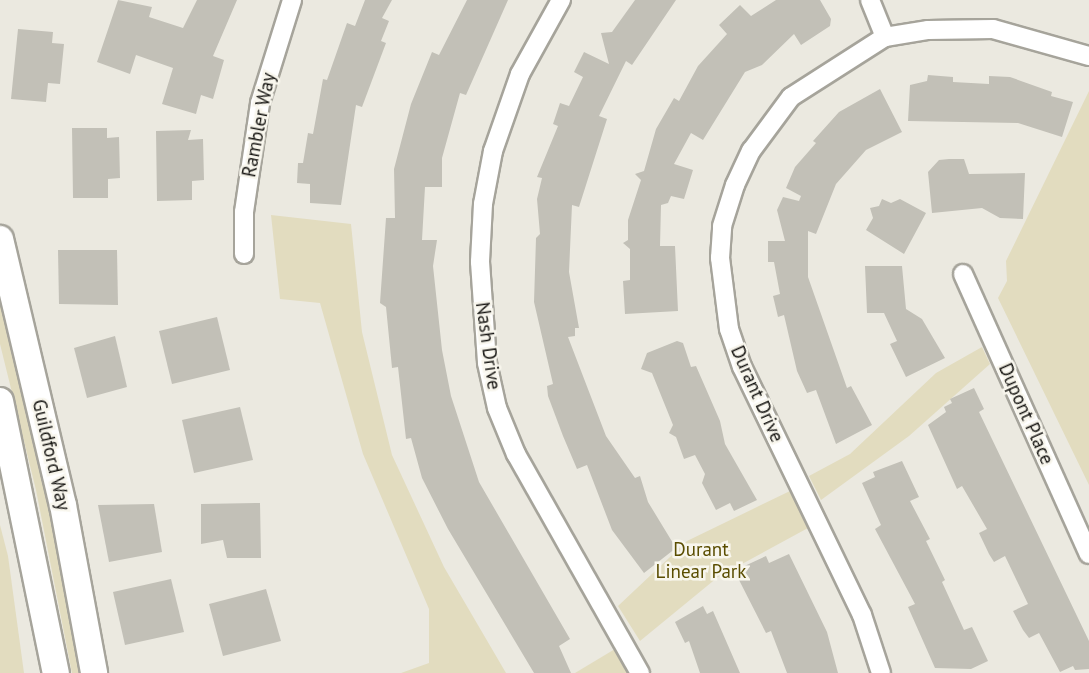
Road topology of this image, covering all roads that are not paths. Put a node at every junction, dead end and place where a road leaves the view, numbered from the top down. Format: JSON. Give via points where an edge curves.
{"nodes":[{"id":1,"x":292,"y":0,"type":"edge"},
{"id":2,"x":561,"y":0,"type":"edge"},
{"id":3,"x":870,"y":0,"type":"edge"},
{"id":4,"x":885,"y":37,"type":"junction"},
{"id":5,"x":1089,"y":56,"type":"edge"},
{"id":6,"x":0,"y":239,"type":"edge"},
{"id":7,"x":244,"y":254,"type":"dead end"},
{"id":8,"x":963,"y":274,"type":"dead end"},
{"id":9,"x":0,"y":401,"type":"edge"},
{"id":10,"x":1089,"y":554,"type":"edge"},
{"id":11,"x":56,"y":673,"type":"edge"},
{"id":12,"x":94,"y":673,"type":"edge"},
{"id":13,"x":640,"y":673,"type":"edge"},
{"id":14,"x":881,"y":673,"type":"edge"}],
"edges":[{"from":1,"to":7,"type":"street","name":"Rambler Way","via":[[272,55],[256,127],[244,212]]},
{"from":2,"to":13,"type":"street","name":"Nash Drive","via":[[520,74],[493,151],[483,204],[480,262],[487,363],[497,408],[516,454]]},
{"from":3,"to":4,"type":"street"},
{"from":4,"to":5,"type":"street","name":"Durant Drive","via":[[928,30],[993,29]]},
{"from":4,"to":14,"type":"street","name":"Durant Drive","via":[[814,80],[771,120],[735,185],[722,226],[720,258],[721,291],[742,367],[862,615]]},
{"from":6,"to":12,"type":"main road","name":"Guildford Way","via":[[62,505]]},
{"from":8,"to":10,"type":"street","name":"Dupont Place"},
{"from":9,"to":11,"type":"main road","name":"Guildford Way"}]}
